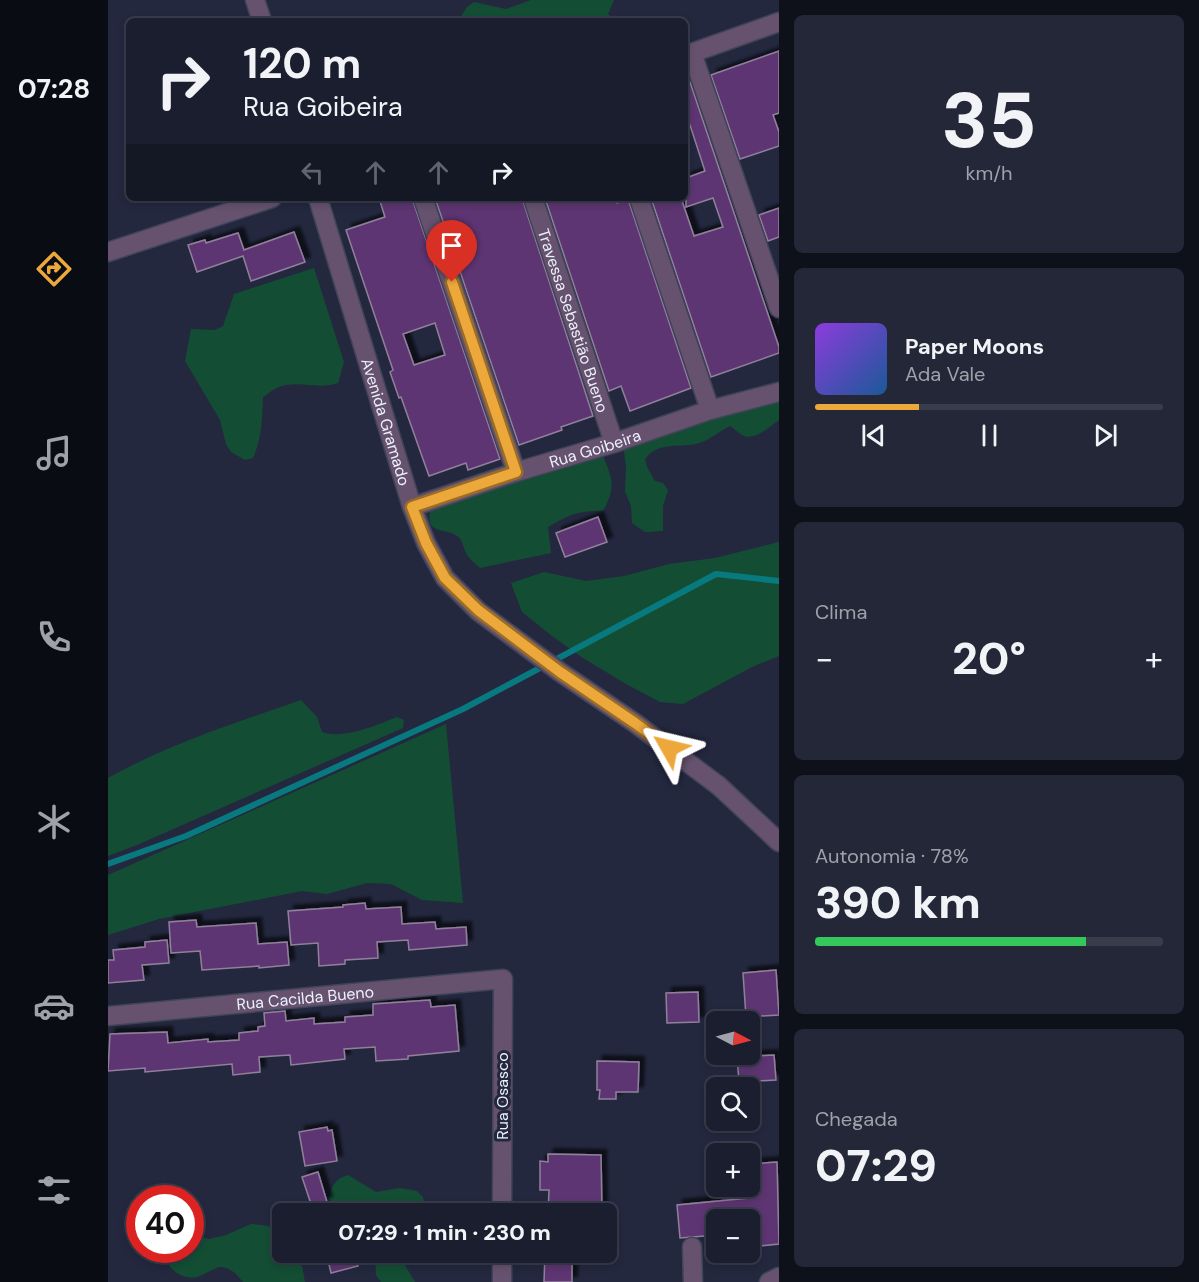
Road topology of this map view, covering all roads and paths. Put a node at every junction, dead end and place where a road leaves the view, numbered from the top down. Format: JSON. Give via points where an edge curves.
{"nodes":[{"id":1,"x":255,"y":0,"type":"edge"},
{"id":2,"x":261,"y":18,"type":"edge"},
{"id":3,"x":779,"y":22,"type":"edge"},
{"id":4,"x":689,"y":54,"type":"edge"},
{"id":5,"x":263,"y":201,"type":"edge"},
{"id":6,"x":319,"y":201,"type":"edge"},
{"id":7,"x":424,"y":201,"type":"edge"},
{"id":8,"x":534,"y":201,"type":"edge"},
{"id":9,"x":640,"y":201,"type":"edge"},
{"id":10,"x":108,"y":252,"type":"edge"},
{"id":11,"x":779,"y":308,"type":"edge"},
{"id":12,"x":779,"y":392,"type":"edge"},
{"id":13,"x":710,"y":410,"type":"junction"},
{"id":14,"x":614,"y":443,"type":"junction"},
{"id":15,"x":516,"y":472,"type":"junction"},
{"id":16,"x":412,"y":507,"type":"junction"},
{"id":17,"x":779,"y":842,"type":"edge"},
{"id":18,"x":503,"y":979,"type":"joint"},
{"id":19,"x":108,"y":1016,"type":"edge"},
{"id":20,"x":502,"y":1203,"type":"edge"},
{"id":21,"x":692,"y":1247,"type":"dead end"},
{"id":22,"x":502,"y":1263,"type":"edge"},
{"id":23,"x":779,"y":1276,"type":"edge"},
{"id":24,"x":502,"y":1282,"type":"edge"},
{"id":25,"x":693,"y":1282,"type":"edge"},
{"id":26,"x":770,"y":1282,"type":"edge"}],
"edges":[{"from":1,"to":2,"type":"street"},
{"from":3,"to":4,"type":"street"},
{"from":4,"to":11,"type":"street"},
{"from":5,"to":10,"type":"street"},
{"from":6,"to":16,"type":"street","name":"Avenida Gramado"},
{"from":7,"to":15,"type":"street"},
{"from":8,"to":14,"type":"street","name":"Travessa Sebastião Bueno"},
{"from":9,"to":13,"type":"street"},
{"from":12,"to":13,"type":"street","name":"Rua Goibeira"},
{"from":13,"to":14,"type":"street","name":"Rua Goibeira"},
{"from":14,"to":15,"type":"street","name":"Rua Goibeira"},
{"from":15,"to":16,"type":"street","name":"Rua Goibeira"},
{"from":16,"to":17,"type":"street","name":"Avenida Gramado","via":[[445,578],[478,610],[719,786]]},
{"from":18,"to":19,"type":"street","name":"Rua Cacilda Bueno"},
{"from":18,"to":20,"type":"street","name":"Rua Osasco"},
{"from":21,"to":25,"type":"street"},
{"from":22,"to":24,"type":"street"},
{"from":23,"to":26,"type":"street"}]}
